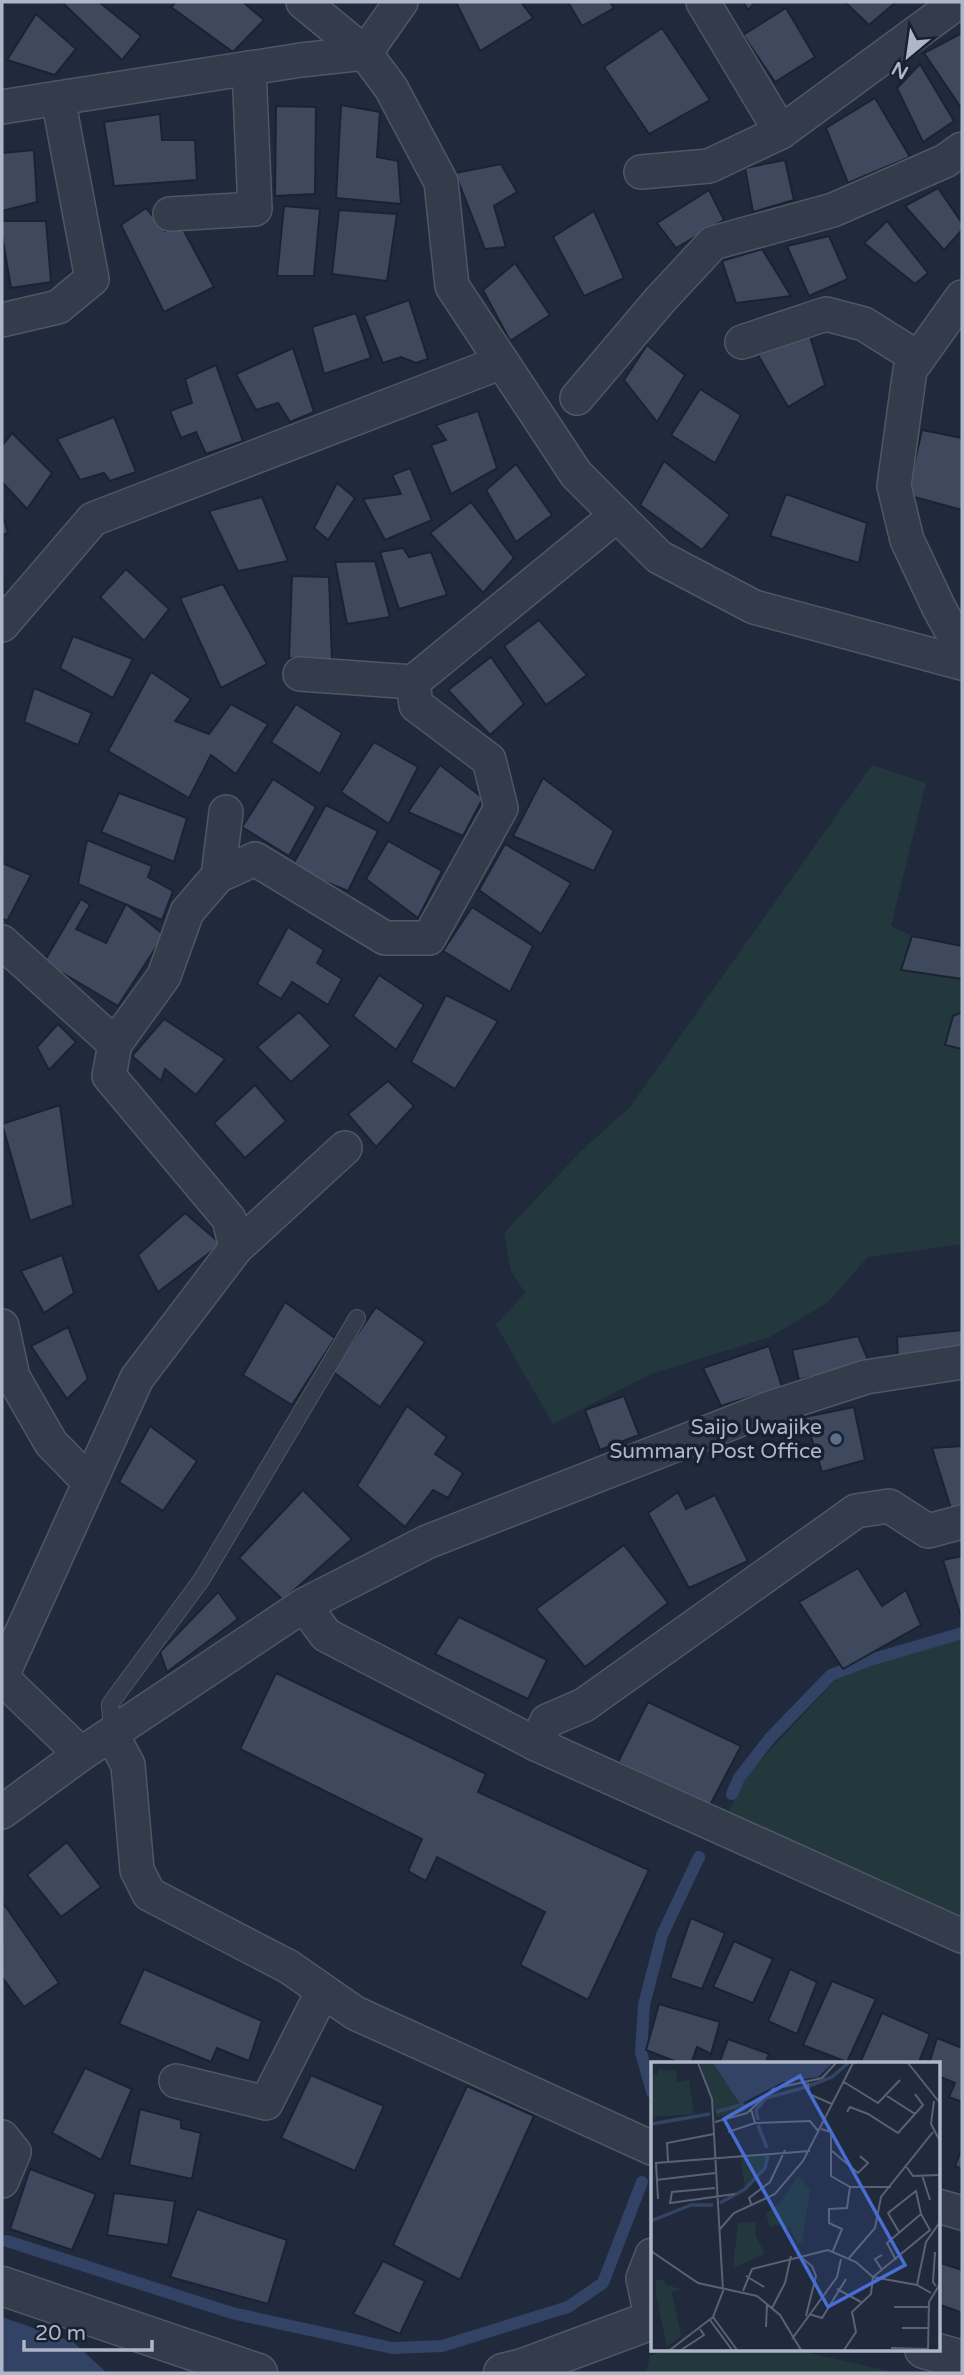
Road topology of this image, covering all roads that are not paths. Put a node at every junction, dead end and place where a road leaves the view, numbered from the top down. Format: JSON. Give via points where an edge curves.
{"nodes":[{"id":1,"x":401,"y":2,"type":"edge"},
{"id":2,"x":703,"y":2,"type":"edge"},
{"id":3,"x":958,"y":2,"type":"edge"},
{"id":4,"x":305,"y":4,"type":"edge"},
{"id":5,"x":365,"y":53,"type":"junction"},
{"id":6,"x":301,"y":60,"type":"junction"},
{"id":7,"x":249,"y":68,"type":"junction"},
{"id":8,"x":58,"y":97,"type":"junction"},
{"id":9,"x":2,"y":107,"type":"edge"},
{"id":10,"x":781,"y":132,"type":"junction"},
{"id":11,"x":962,"y":149,"type":"edge"},
{"id":12,"x":641,"y":172,"type":"dead end"},
{"id":13,"x":170,"y":214,"type":"dead end"},
{"id":14,"x":962,"y":297,"type":"edge"},
{"id":15,"x":2,"y":320,"type":"edge"},
{"id":16,"x":742,"y":342,"type":"dead end"},
{"id":17,"x":918,"y":358,"type":"junction"},
{"id":18,"x":502,"y":362,"type":"junction"},
{"id":19,"x":577,"y":398,"type":"dead end"},
{"id":20,"x":617,"y":514,"type":"junction"},
{"id":21,"x":2,"y":625,"type":"edge"},
{"id":22,"x":962,"y":650,"type":"edge"},
{"id":23,"x":962,"y":663,"type":"edge"},
{"id":24,"x":300,"y":674,"type":"dead end"},
{"id":25,"x":413,"y":682,"type":"junction"},
{"id":26,"x":226,"y":812,"type":"dead end"},
{"id":27,"x":218,"y":876,"type":"junction"},
{"id":28,"x":2,"y":942,"type":"edge"},
{"id":29,"x":115,"y":1044,"type":"junction"},
{"id":30,"x":345,"y":1148,"type":"dead end"},
{"id":31,"x":236,"y":1248,"type":"junction"},
{"id":32,"x":357,"y":1318,"type":"dead end"},
{"id":33,"x":2,"y":1326,"type":"edge"},
{"id":34,"x":962,"y":1362,"type":"edge"},
{"id":35,"x":89,"y":1482,"type":"junction"},
{"id":36,"x":962,"y":1522,"type":"edge"},
{"id":37,"x":304,"y":1605,"type":"junction"},
{"id":38,"x":2,"y":1677,"type":"edge"},
{"id":39,"x":112,"y":1735,"type":"junction"},
{"id":40,"x":536,"y":1744,"type":"junction"},
{"id":41,"x":81,"y":1754,"type":"junction"},
{"id":42,"x":2,"y":1812,"type":"edge"},
{"id":43,"x":962,"y":1936,"type":"edge"},
{"id":44,"x":323,"y":1991,"type":"junction"},
{"id":45,"x":177,"y":2081,"type":"dead end"},
{"id":46,"x":2,"y":2137,"type":"edge"},
{"id":47,"x":651,"y":2147,"type":"edge"},
{"id":48,"x":2,"y":2181,"type":"edge"},
{"id":49,"x":940,"y":2207,"type":"edge"},
{"id":50,"x":962,"y":2213,"type":"edge"},
{"id":51,"x":651,"y":2260,"type":"edge"},
{"id":52,"x":2,"y":2286,"type":"edge"},
{"id":53,"x":651,"y":2315,"type":"edge"},
{"id":54,"x":651,"y":2320,"type":"edge"},
{"id":55,"x":927,"y":2350,"type":"edge"},
{"id":56,"x":962,"y":2360,"type":"edge"},
{"id":57,"x":258,"y":2373,"type":"edge"},
{"id":58,"x":503,"y":2373,"type":"edge"}],
"edges":[{"from":1,"to":5,"type":"street"},
{"from":2,"to":10,"type":"street"},
{"from":3,"to":10,"type":"street"},
{"from":4,"to":5,"type":"street"},
{"from":4,"to":6,"type":"street"},
{"from":5,"to":6,"type":"street"},
{"from":5,"to":18,"type":"street","via":[[390,88],[441,182],[452,286]]},
{"from":6,"to":7,"type":"street"},
{"from":7,"to":8,"type":"street"},
{"from":7,"to":13,"type":"street","via":[[255,209]]},
{"from":8,"to":9,"type":"street"},
{"from":8,"to":15,"type":"street","via":[[92,279],[58,307]]},
{"from":10,"to":12,"type":"street","via":[[709,166]]},
{"from":11,"to":19,"type":"street","via":[[945,161],[833,210],[713,243]]},
{"from":14,"to":17,"type":"street"},
{"from":16,"to":17,"type":"street","via":[[826,314],[864,324]]},
{"from":17,"to":22,"type":"street","via":[[910,370],[894,486],[907,540]]},
{"from":18,"to":20,"type":"street","via":[[576,474]]},
{"from":18,"to":21,"type":"street","via":[[93,519]]},
{"from":20,"to":23,"type":"street","via":[[659,557],[754,607]]},
{"from":20,"to":25,"type":"street"},
{"from":24,"to":25,"type":"street"},
{"from":25,"to":27,"type":"street","via":[[416,705],[489,760],[501,808],[429,938],[385,938],[255,859]]},
{"from":26,"to":27,"type":"street"},
{"from":27,"to":29,"type":"street","via":[[187,912],[164,976]]},
{"from":28,"to":29,"type":"street"},
{"from":29,"to":31,"type":"street","via":[[109,1076],[229,1219]]},
{"from":30,"to":31,"type":"street"},
{"from":31,"to":35,"type":"street","via":[[137,1378]]},
{"from":32,"to":39,"type":"lane","via":[[202,1579],[110,1704]]},
{"from":33,"to":35,"type":"street","via":[[13,1377],[51,1443]]},
{"from":34,"to":37,"type":"street","via":[[866,1377],[767,1409],[427,1542]]},
{"from":35,"to":38,"type":"street"},
{"from":36,"to":40,"type":"street","via":[[928,1531],[889,1506],[856,1511],[584,1705],[547,1721]]},
{"from":37,"to":39,"type":"street"},
{"from":37,"to":40,"type":"street","via":[[326,1635]]},
{"from":38,"to":41,"type":"street"},
{"from":39,"to":41,"type":"street"},
{"from":39,"to":44,"type":"street","via":[[128,1765],[137,1870],[149,1894],[289,1967]]},
{"from":40,"to":43,"type":"street"},
{"from":41,"to":42,"type":"street"},
{"from":44,"to":45,"type":"street","via":[[266,2103]]},
{"from":44,"to":47,"type":"street","via":[[355,2013]]},
{"from":46,"to":48,"type":"street","via":[[13,2152]]},
{"from":49,"to":50,"type":"street"},
{"from":51,"to":53,"type":"street","via":[[643,2278]]},
{"from":52,"to":57,"type":"street"},
{"from":54,"to":58,"type":"street"},
{"from":55,"to":56,"type":"street"}]}
